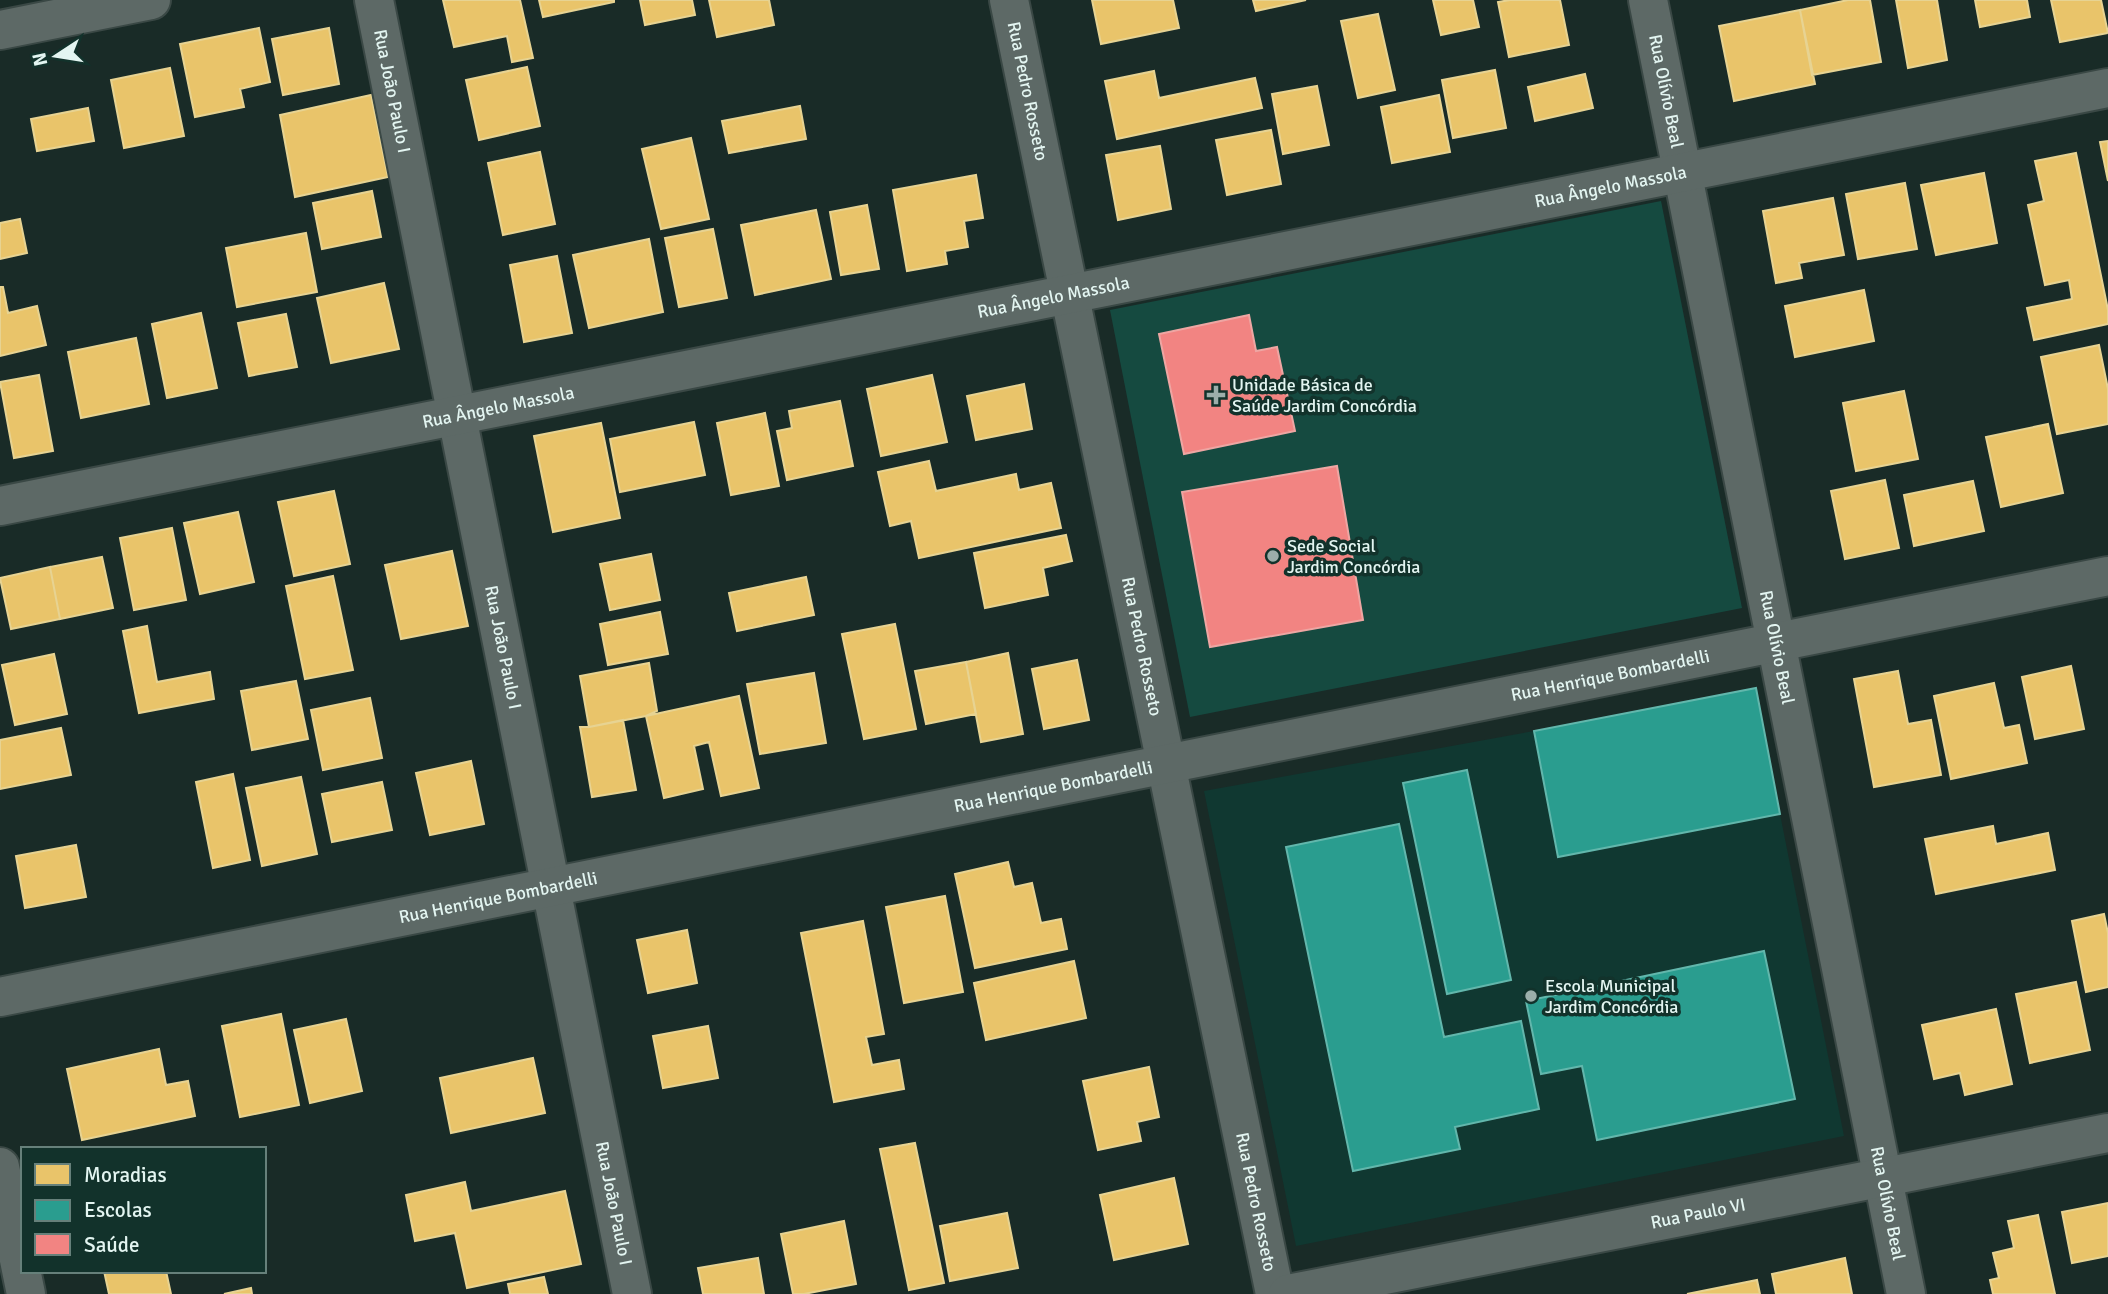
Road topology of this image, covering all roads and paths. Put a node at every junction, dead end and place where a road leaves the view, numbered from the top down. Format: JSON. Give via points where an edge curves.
{"nodes":[{"id":1,"x":151,"y":0,"type":"edge"},
{"id":2,"x":373,"y":0,"type":"edge"},
{"id":3,"x":1009,"y":0,"type":"edge"},
{"id":4,"x":1648,"y":0,"type":"edge"},
{"id":5,"x":0,"y":30,"type":"edge"},
{"id":6,"x":2108,"y":88,"type":"edge"},
{"id":7,"x":1683,"y":173,"type":"junction"},
{"id":8,"x":1069,"y":294,"type":"junction"},
{"id":9,"x":457,"y":416,"type":"junction"},
{"id":10,"x":0,"y":506,"type":"edge"},
{"id":11,"x":2108,"y":576,"type":"edge"},
{"id":12,"x":1776,"y":643,"type":"junction"},
{"id":13,"x":1166,"y":764,"type":"junction"},
{"id":14,"x":551,"y":887,"type":"junction"},
{"id":15,"x":0,"y":997,"type":"edge"},
{"id":16,"x":2108,"y":1133,"type":"edge"},
{"id":17,"x":0,"y":1167,"type":"edge"},
{"id":18,"x":1883,"y":1177,"type":"junction"},
{"id":19,"x":21,"y":1270,"type":"edge"},
{"id":20,"x":22,"y":1273,"type":"edge"},
{"id":21,"x":26,"y":1294,"type":"edge"},
{"id":22,"x":632,"y":1294,"type":"edge"},
{"id":23,"x":1275,"y":1294,"type":"edge"},
{"id":24,"x":1288,"y":1294,"type":"edge"},
{"id":25,"x":1906,"y":1294,"type":"edge"}],
"edges":[{"from":1,"to":5,"type":"street"},
{"from":2,"to":9,"type":"street","name":"Rua João Paulo I"},
{"from":3,"to":8,"type":"street","name":"Rua Pedro Rosseto"},
{"from":4,"to":7,"type":"street","name":"Rua Olívio Beal"},
{"from":6,"to":7,"type":"street","name":"Rua Ângelo Massola"},
{"from":7,"to":8,"type":"street","name":"Rua Ângelo Massola"},
{"from":7,"to":12,"type":"street","name":"Rua Olívio Beal"},
{"from":8,"to":9,"type":"street","name":"Rua Ângelo Massola"},
{"from":8,"to":13,"type":"street","name":"Rua Pedro Rosseto"},
{"from":9,"to":10,"type":"street","name":"Rua Ângelo Massola"},
{"from":9,"to":14,"type":"street","name":"Rua João Paulo I"},
{"from":11,"to":12,"type":"street","name":"Rua Henrique Bombardelli"},
{"from":12,"to":13,"type":"street","name":"Rua Henrique Bombardelli"},
{"from":12,"to":18,"type":"street","name":"Rua Olívio Beal"},
{"from":13,"to":14,"type":"street","name":"Rua Henrique Bombardelli"},
{"from":13,"to":23,"type":"street","name":"Rua Pedro Rosseto"},
{"from":14,"to":15,"type":"street","name":"Rua Henrique Bombardelli"},
{"from":14,"to":22,"type":"street","name":"Rua João Paulo I"},
{"from":16,"to":18,"type":"street","name":"Rua Paulo VI"},
{"from":17,"to":19,"type":"street"},
{"from":18,"to":24,"type":"street","name":"Rua Paulo VI"},
{"from":18,"to":25,"type":"street","name":"Rua Olívio Beal"},
{"from":20,"to":21,"type":"street"}]}
